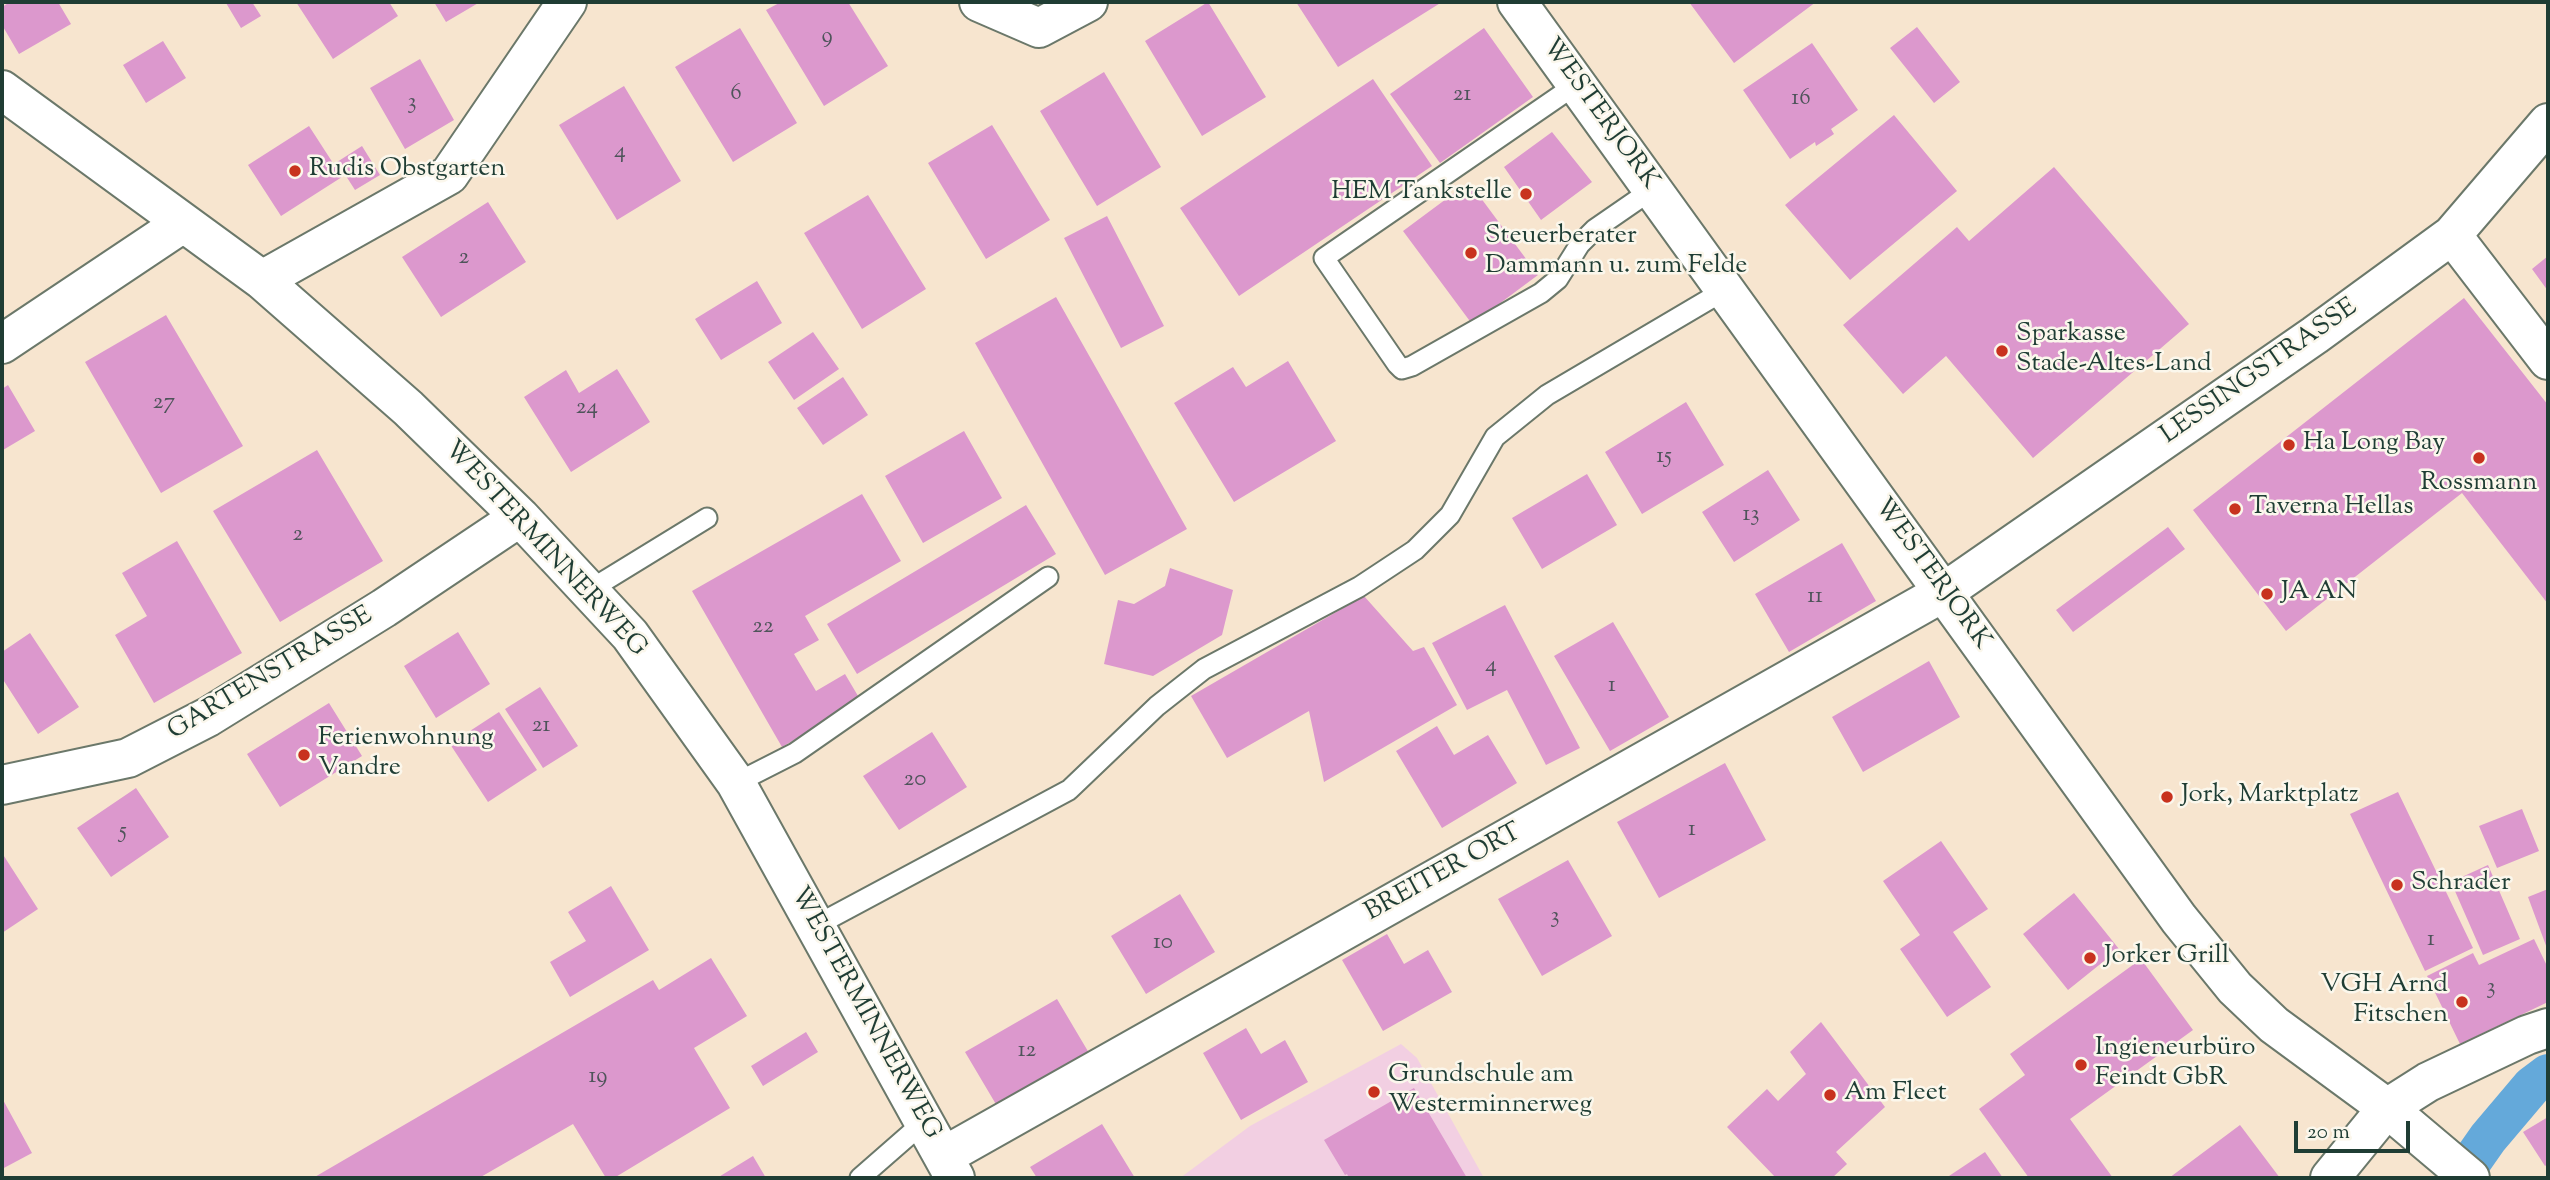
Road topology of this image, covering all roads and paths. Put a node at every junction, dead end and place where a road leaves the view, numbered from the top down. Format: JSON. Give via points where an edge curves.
{"nodes":[{"id":1,"x":567,"y":2,"type":"edge"},
{"id":2,"x":979,"y":2,"type":"edge"},
{"id":3,"x":1088,"y":2,"type":"edge"},
{"id":4,"x":1517,"y":2,"type":"edge"},
{"id":5,"x":1577,"y":84,"type":"junction"},
{"id":6,"x":2,"y":90,"type":"edge"},
{"id":7,"x":2548,"y":123,"type":"edge"},
{"id":8,"x":1653,"y":190,"type":"junction"},
{"id":9,"x":183,"y":223,"type":"junction"},
{"id":10,"x":2452,"y":235,"type":"junction"},
{"id":11,"x":262,"y":280,"type":"junction"},
{"id":12,"x":1726,"y":290,"type":"junction"},
{"id":13,"x":2,"y":344,"type":"edge"},
{"id":14,"x":2548,"y":360,"type":"edge"},
{"id":15,"x":520,"y":517,"type":"junction"},
{"id":16,"x":707,"y":518,"type":"dead end"},
{"id":17,"x":1048,"y":577,"type":"dead end"},
{"id":18,"x":588,"y":591,"type":"junction"},
{"id":19,"x":1944,"y":592,"type":"junction"},
{"id":20,"x":736,"y":783,"type":"junction"},
{"id":21,"x":2,"y":785,"type":"edge"},
{"id":22,"x":815,"y":926,"type":"junction"},
{"id":23,"x":2548,"y":1028,"type":"edge"},
{"id":24,"x":2387,"y":1108,"type":"junction"},
{"id":25,"x":925,"y":1122,"type":"junction"},
{"id":26,"x":950,"y":1167,"type":"edge"},
{"id":27,"x":2462,"y":1171,"type":"edge"},
{"id":28,"x":860,"y":1178,"type":"edge"},
{"id":29,"x":2330,"y":1178,"type":"edge"}],
"edges":[{"from":1,"to":11,"type":"street","via":[[449,175]]},
{"from":2,"to":3,"type":"street","via":[[1039,28]]},
{"from":4,"to":5,"type":"street","name":"WESTERJORK"},
{"from":5,"to":8,"type":"street","name":"WESTERJORK"},
{"from":5,"to":8,"type":"lane","via":[[1324,258],[1392,357],[1402,369],[1412,366],[1541,293],[1558,279],[1595,229]]},
{"from":6,"to":9,"type":"street","name":"WESTERMINNERWEG"},
{"from":7,"to":10,"type":"street","name":"LESSINGSTRASSE"},
{"from":8,"to":12,"type":"street","name":"WESTERJORK"},
{"from":9,"to":11,"type":"street","name":"WESTERMINNERWEG"},
{"from":9,"to":13,"type":"street"},
{"from":10,"to":14,"type":"street"},
{"from":10,"to":19,"type":"street","name":"LESSINGSTRASSE"},
{"from":11,"to":15,"type":"street","name":"WESTERMINNERWEG","via":[[408,408]]},
{"from":12,"to":19,"type":"street","name":"WESTERJORK"},
{"from":12,"to":22,"type":"lane","via":[[1547,395],[1495,437],[1450,515],[1415,550],[1359,587],[1204,668],[1069,790]]},
{"from":15,"to":18,"type":"street","name":"WESTERMINNERWEG"},
{"from":15,"to":21,"type":"street","name":"GARTENSTRASSE","via":[[208,718],[128,758]]},
{"from":16,"to":18,"type":"lane"},
{"from":17,"to":20,"type":"lane","via":[[795,753]]},
{"from":18,"to":20,"type":"street","name":"WESTERMINNERWEG","via":[[630,635]]},
{"from":19,"to":24,"type":"street","name":"WESTERJORK","via":[[2179,919],[2235,988],[2274,1026]]},
{"from":19,"to":26,"type":"street","name":"BREITER ORT"},
{"from":20,"to":22,"type":"street","name":"WESTERMINNERWEG"},
{"from":22,"to":25,"type":"street","name":"WESTERMINNERWEG"},
{"from":23,"to":24,"type":"street","via":[[2428,1082]]},
{"from":24,"to":27,"type":"street","name":"WESTERJORK"},
{"from":24,"to":29,"type":"street"},
{"from":25,"to":26,"type":"street","name":"WESTERMINNERWEG"},
{"from":25,"to":28,"type":"lane"}]}
